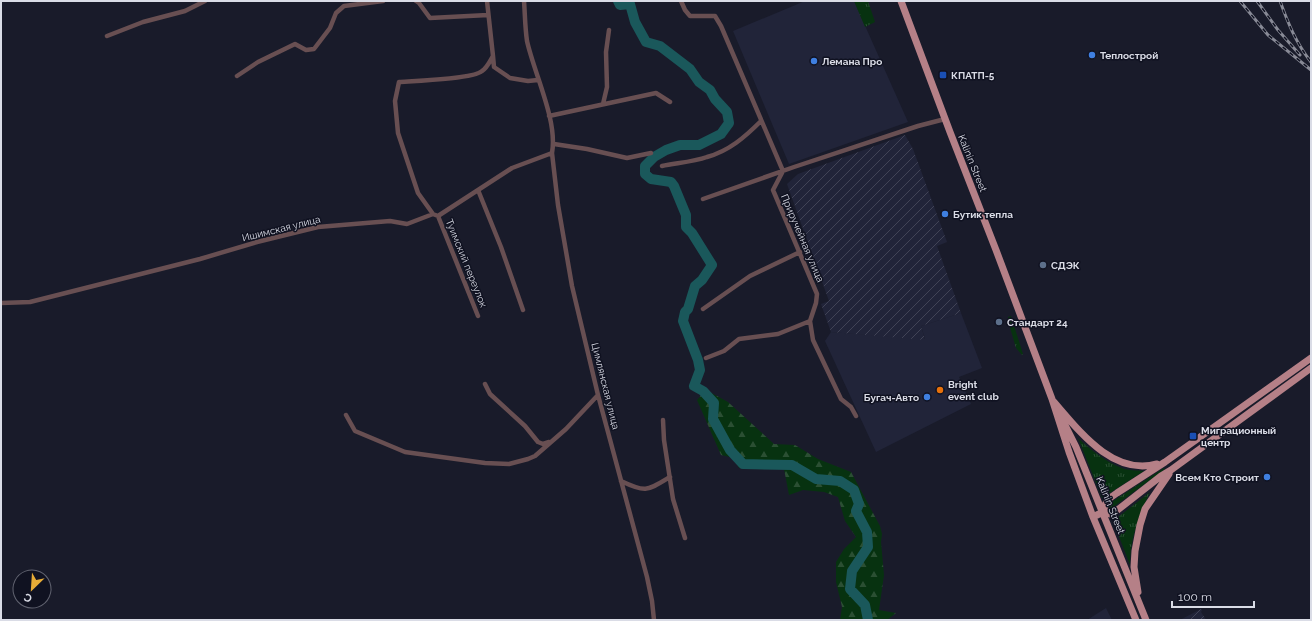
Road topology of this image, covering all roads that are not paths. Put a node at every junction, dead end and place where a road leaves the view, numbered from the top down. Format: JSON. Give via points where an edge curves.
{"nodes":[{"id":1,"x":205,"y":1,"type":"edge"},
{"id":2,"x":384,"y":1,"type":"edge"},
{"id":3,"x":416,"y":1,"type":"edge"},
{"id":4,"x":487,"y":1,"type":"edge"},
{"id":5,"x":524,"y":1,"type":"edge"},
{"id":6,"x":681,"y":1,"type":"edge"},
{"id":7,"x":902,"y":1,"type":"edge"},
{"id":8,"x":488,"y":15,"type":"junction"},
{"id":9,"x":609,"y":30,"type":"dead end"},
{"id":10,"x":106,"y":36,"type":"dead end"},
{"id":11,"x":493,"y":56,"type":"junction"},
{"id":12,"x":237,"y":76,"type":"dead end"},
{"id":13,"x":538,"y":80,"type":"junction"},
{"id":14,"x":670,"y":102,"type":"dead end"},
{"id":15,"x":604,"y":104,"type":"junction"},
{"id":16,"x":549,"y":116,"type":"junction"},
{"id":17,"x":945,"y":119,"type":"junction"},
{"id":18,"x":761,"y":121,"type":"junction"},
{"id":19,"x":554,"y":144,"type":"junction"},
{"id":20,"x":552,"y":153,"type":"junction"},
{"id":21,"x":651,"y":153,"type":"dead end"},
{"id":22,"x":662,"y":166,"type":"dead end"},
{"id":23,"x":783,"y":171,"type":"junction"},
{"id":24,"x":478,"y":190,"type":"junction"},
{"id":25,"x":703,"y":199,"type":"dead end"},
{"id":26,"x":435,"y":215,"type":"junction"},
{"id":27,"x":800,"y":252,"type":"junction"},
{"id":28,"x":1,"y":303,"type":"edge"},
{"id":29,"x":703,"y":309,"type":"dead end"},
{"id":30,"x":523,"y":310,"type":"dead end"},
{"id":31,"x":478,"y":316,"type":"dead end"},
{"id":32,"x":810,"y":321,"type":"junction"},
{"id":33,"x":706,"y":358,"type":"dead end"},
{"id":34,"x":1311,"y":358,"type":"edge"},
{"id":35,"x":1311,"y":368,"type":"edge"},
{"id":36,"x":485,"y":384,"type":"dead end"},
{"id":37,"x":598,"y":395,"type":"junction"},
{"id":38,"x":1052,"y":399,"type":"junction"},
{"id":39,"x":346,"y":415,"type":"dead end"},
{"id":40,"x":856,"y":416,"type":"dead end"},
{"id":41,"x":663,"y":420,"type":"dead end"},
{"id":42,"x":552,"y":441,"type":"junction"},
{"id":43,"x":1165,"y":462,"type":"junction"},
{"id":44,"x":1171,"y":470,"type":"junction"},
{"id":45,"x":670,"y":477,"type":"junction"},
{"id":46,"x":621,"y":481,"type":"junction"},
{"id":47,"x":1103,"y":512,"type":"junction"},
{"id":48,"x":1093,"y":517,"type":"junction"},
{"id":49,"x":685,"y":538,"type":"dead end"},
{"id":50,"x":1140,"y":604,"type":"junction"},
{"id":51,"x":654,"y":620,"type":"edge"},
{"id":52,"x":1136,"y":620,"type":"edge"},
{"id":53,"x":1146,"y":620,"type":"edge"}],
"edges":[{"from":1,"to":10,"type":"street","via":[[185,12],[143,22]]},
{"from":2,"to":12,"type":"street","via":[[344,6],[336,13],[330,28],[314,49],[306,50],[295,44],[258,62]]},
{"from":3,"to":8,"type":"street","via":[[430,18]]},
{"from":4,"to":8,"type":"street"},
{"from":5,"to":13,"type":"street","via":[[527,41]]},
{"from":6,"to":18,"type":"street","via":[[690,16],[715,16]]},
{"from":7,"to":17,"type":"main road","name":"Kalinin Street"},
{"from":8,"to":11,"type":"street"},
{"from":9,"to":15,"type":"street"},
{"from":11,"to":13,"type":"street","via":[[494,67],[510,78]]},
{"from":11,"to":26,"type":"street","name":"Туимский переулок","via":[[482,72],[477,74],[399,82],[395,101],[398,133],[418,193]]},
{"from":13,"to":16,"type":"street"},
{"from":14,"to":15,"type":"street","via":[[656,94]]},
{"from":15,"to":16,"type":"street"},
{"from":16,"to":19,"type":"street"},
{"from":17,"to":23,"type":"street"},
{"from":17,"to":38,"type":"main road","name":"Kalinin Street"},
{"from":18,"to":22,"type":"street","via":[[729,148],[707,157]]},
{"from":18,"to":23,"type":"street"},
{"from":19,"to":20,"type":"street","name":"Цимлянская улица"},
{"from":19,"to":21,"type":"street","via":[[627,158]]},
{"from":20,"to":24,"type":"street","name":"Ишимская улица","via":[[512,168]]},
{"from":20,"to":37,"type":"street","name":"Цимлянская улица","via":[[572,286]]},
{"from":23,"to":25,"type":"street"},
{"from":23,"to":27,"type":"street","name":"Приручейная улица","via":[[773,190]]},
{"from":24,"to":26,"type":"street","name":"Ишимская улица"},
{"from":24,"to":30,"type":"street"},
{"from":26,"to":28,"type":"street","name":"Ишимская улица","via":[[407,224],[390,221],[318,227],[30,302]]},
{"from":26,"to":31,"type":"street","name":"Туимский переулок"},
{"from":27,"to":29,"type":"street","via":[[750,276]]},
{"from":27,"to":32,"type":"street","name":"Приручейная улица","via":[[817,294]]},
{"from":32,"to":33,"type":"street","via":[[778,334],[739,340],[724,351]]},
{"from":32,"to":40,"type":"street","name":"Приручейная улица","via":[[813,340],[841,399],[851,407]]},
{"from":34,"to":43,"type":"main road"},
{"from":35,"to":44,"type":"main road"},
{"from":36,"to":42,"type":"street","via":[[490,394],[526,426],[538,442],[543,444]]},
{"from":37,"to":42,"type":"street"},
{"from":37,"to":46,"type":"street","name":"Цимлянская улица"},
{"from":38,"to":43,"type":"main road","via":[[1093,444],[1122,463],[1151,466]]},
{"from":38,"to":47,"type":"main road","name":"Kalinin Street","via":[[1076,447]]},
{"from":38,"to":48,"type":"main road","name":"Kalinin Street"},
{"from":39,"to":42,"type":"street","via":[[355,431],[396,449],[408,453],[485,463],[509,464],[528,459]]},
{"from":41,"to":45,"type":"street"},
{"from":43,"to":47,"type":"main road","via":[[1107,500]]},
{"from":44,"to":47,"type":"main road","via":[[1111,514]]},
{"from":44,"to":50,"type":"main road","via":[[1145,509],[1140,525],[1134,551],[1134,567]]},
{"from":45,"to":46,"type":"street","via":[[648,489],[634,487]]},
{"from":45,"to":49,"type":"street","via":[[673,499]]},
{"from":46,"to":51,"type":"street","name":"Цимлянская улица","via":[[647,577]]},
{"from":47,"to":48,"type":"main road"},
{"from":47,"to":50,"type":"main road","name":"Kalinin Street"},
{"from":48,"to":52,"type":"main road","name":"Kalinin Street"},
{"from":50,"to":53,"type":"main road","name":"Kalinin Street"}]}
